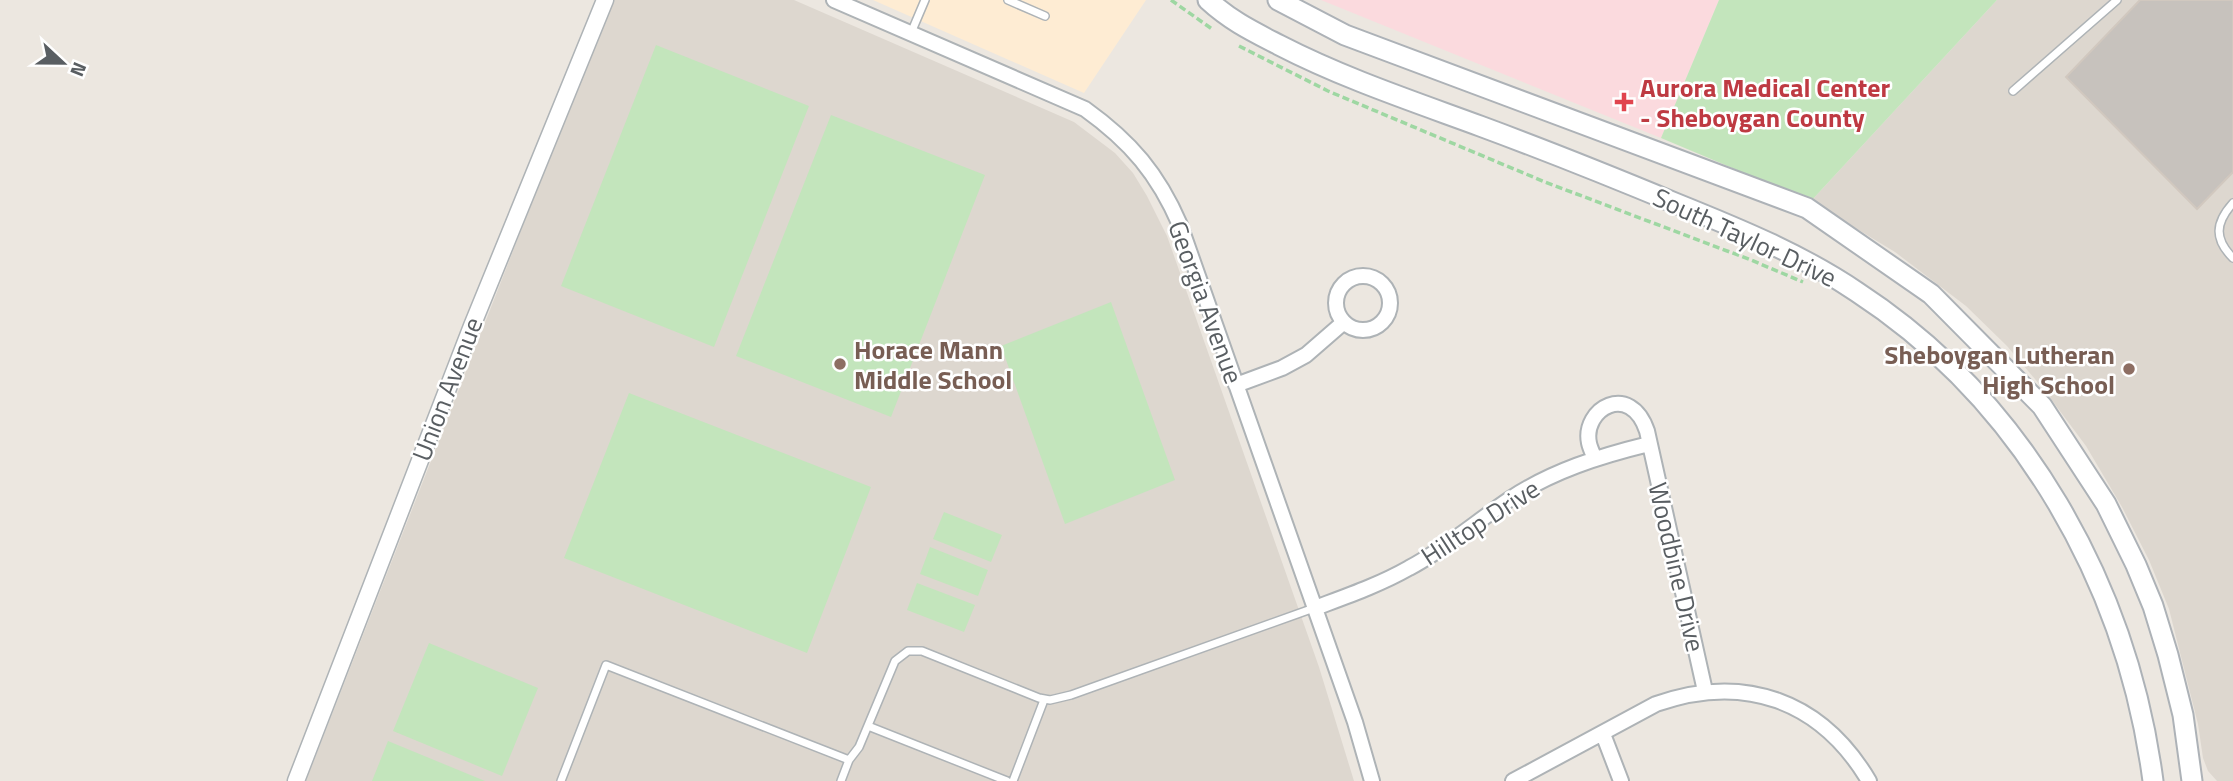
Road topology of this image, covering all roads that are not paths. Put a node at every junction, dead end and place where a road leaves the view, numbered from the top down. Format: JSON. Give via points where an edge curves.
{"nodes":[{"id":1,"x":606,"y":0,"type":"edge"},
{"id":2,"x":834,"y":0,"type":"edge"},
{"id":3,"x":925,"y":0,"type":"edge"},
{"id":4,"x":1007,"y":0,"type":"edge"},
{"id":5,"x":1208,"y":0,"type":"edge"},
{"id":6,"x":1278,"y":0,"type":"edge"},
{"id":7,"x":2117,"y":0,"type":"edge"},
{"id":8,"x":1045,"y":16,"type":"dead end"},
{"id":9,"x":911,"y":34,"type":"junction"},
{"id":10,"x":2013,"y":91,"type":"dead end"},
{"id":11,"x":2233,"y":203,"type":"edge"},
{"id":12,"x":2233,"y":258,"type":"edge"},
{"id":13,"x":1344,"y":322,"type":"dead end"},
{"id":14,"x":1236,"y":385,"type":"junction"},
{"id":15,"x":1649,"y":444,"type":"junction"},
{"id":16,"x":1595,"y":458,"type":"junction"},
{"id":17,"x":1315,"y":608,"type":"junction"},
{"id":18,"x":1705,"y":691,"type":"junction"},
{"id":19,"x":1044,"y":700,"type":"junction"},
{"id":20,"x":868,"y":726,"type":"junction"},
{"id":21,"x":1603,"y":734,"type":"junction"},
{"id":22,"x":849,"y":760,"type":"junction"},
{"id":23,"x":296,"y":781,"type":"edge"},
{"id":24,"x":561,"y":781,"type":"edge"},
{"id":25,"x":841,"y":781,"type":"edge"},
{"id":26,"x":1007,"y":781,"type":"edge"},
{"id":27,"x":1013,"y":781,"type":"edge"},
{"id":28,"x":1372,"y":781,"type":"edge"},
{"id":29,"x":1513,"y":781,"type":"edge"},
{"id":30,"x":1621,"y":781,"type":"edge"},
{"id":31,"x":1869,"y":781,"type":"edge"},
{"id":32,"x":2153,"y":781,"type":"edge"},
{"id":33,"x":2192,"y":781,"type":"edge"}],
"edges":[{"from":1,"to":23,"type":"street","name":"Union Avenue","via":[[476,315]]},
{"from":2,"to":9,"type":"street","name":"Georgia Avenue"},
{"from":3,"to":9,"type":"lane"},
{"from":4,"to":8,"type":"lane"},
{"from":5,"to":32,"type":"main road","name":"South Taylor Drive","via":[[1228,18],[1321,67],[1571,160],[1739,229],[1846,285],[1917,335],[1986,402],[2061,508],[2098,579],[2124,649]]},
{"from":6,"to":33,"type":"main road","name":"South Taylor Drive","via":[[1345,35],[1807,208],[1931,294],[2042,405],[2106,504],[2136,565],[2164,643],[2183,715]]},
{"from":7,"to":10,"type":"lane"},
{"from":9,"to":14,"type":"street","name":"Georgia Avenue","via":[[1085,109],[1131,146],[1153,174],[1180,225]]},
{"from":11,"to":12,"type":"lane","via":[[2221,222],[2220,241]]},
{"from":13,"to":14,"type":"street","via":[[1306,355]]},
{"from":14,"to":17,"type":"street","name":"Georgia Avenue"},
{"from":15,"to":16,"type":"street","name":"Hilltop Drive"},
{"from":15,"to":16,"type":"street","via":[[1636,410],[1624,404],[1611,405],[1597,414],[1589,429]]},
{"from":15,"to":18,"type":"street","name":"Woodbine Drive"},
{"from":16,"to":17,"type":"street","name":"Hilltop Drive","via":[[1511,498],[1409,568]]},
{"from":17,"to":19,"type":"lane","via":[[1071,695]]},
{"from":17,"to":28,"type":"street","name":"Georgia Avenue"},
{"from":18,"to":21,"type":"street","via":[[1656,704]]},
{"from":18,"to":31,"type":"street","via":[[1749,692],[1797,709],[1838,739]]},
{"from":19,"to":20,"type":"lane","via":[[922,652],[908,651],[895,661]]},
{"from":19,"to":27,"type":"lane"},
{"from":20,"to":22,"type":"lane"},
{"from":20,"to":26,"type":"lane"},
{"from":21,"to":29,"type":"street"},
{"from":21,"to":30,"type":"street"},
{"from":22,"to":24,"type":"lane","via":[[606,665]]},
{"from":22,"to":25,"type":"lane"}]}
